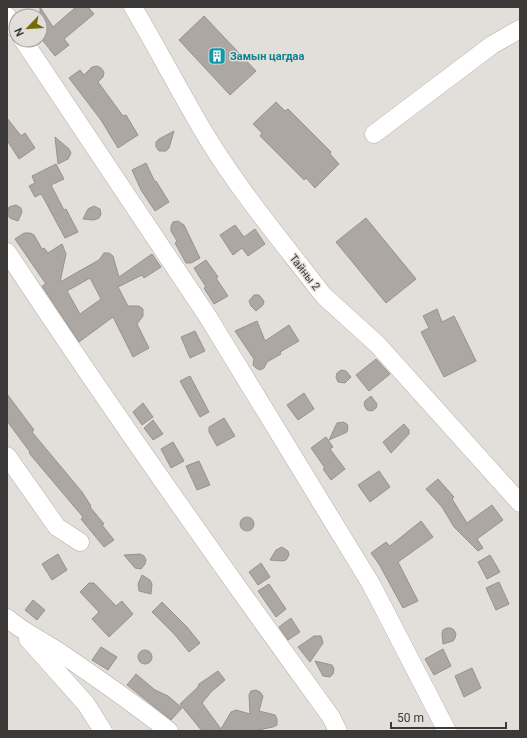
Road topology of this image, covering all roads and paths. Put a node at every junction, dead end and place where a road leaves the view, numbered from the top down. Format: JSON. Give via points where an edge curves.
{"nodes":[{"id":1,"x":133,"y":7,"type":"edge"},
{"id":2,"x":520,"y":29,"type":"edge"},
{"id":3,"x":28,"y":48,"type":"edge"},
{"id":4,"x":374,"y":134,"type":"dead end"},
{"id":5,"x":7,"y":252,"type":"edge"},
{"id":6,"x":7,"y":456,"type":"edge"},
{"id":7,"x":520,"y":503,"type":"edge"},
{"id":8,"x":80,"y":542,"type":"dead end"},
{"id":9,"x":12,"y":623,"type":"edge"},
{"id":10,"x":103,"y":731,"type":"edge"},
{"id":11,"x":169,"y":731,"type":"edge"},
{"id":12,"x":338,"y":731,"type":"edge"},
{"id":13,"x":447,"y":731,"type":"edge"}],
"edges":[{"from":1,"to":7,"type":"street","name":"Тайны 2","via":[[208,140],[237,183],[316,286],[378,345]]},
{"from":2,"to":4,"type":"street","via":[[492,45]]},
{"from":3,"to":13,"type":"street","via":[[208,317],[371,584]]},
{"from":5,"to":12,"type":"street","via":[[62,337],[331,717]]},
{"from":6,"to":8,"type":"street","via":[[56,527]]},
{"from":9,"to":10,"type":"street","via":[[86,704]]},
{"from":9,"to":11,"type":"street","via":[[112,688]]}]}
